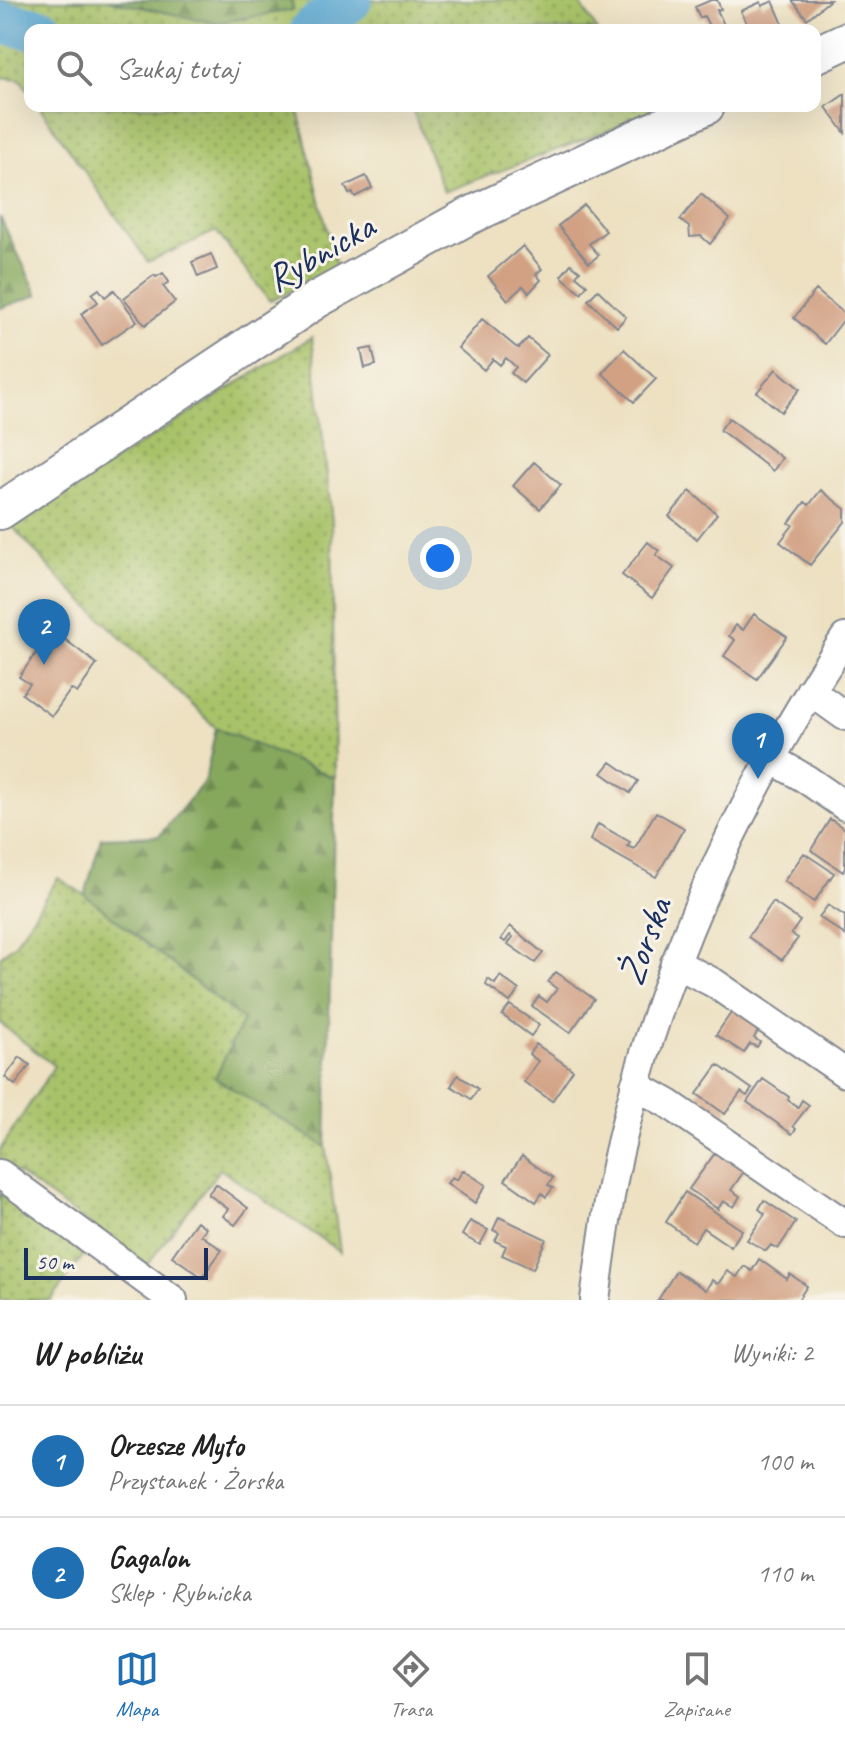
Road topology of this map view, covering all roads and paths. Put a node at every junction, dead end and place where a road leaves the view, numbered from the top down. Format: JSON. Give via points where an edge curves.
{"nodes":[{"id":1,"x":845,"y":41,"type":"edge"},
{"id":2,"x":821,"y":52,"type":"edge"},
{"id":3,"x":693,"y":112,"type":"edge"},
{"id":4,"x":0,"y":511,"type":"edge"},
{"id":5,"x":845,"y":638,"type":"edge"},
{"id":6,"x":810,"y":691,"type":"junction"},
{"id":7,"x":845,"y":716,"type":"edge"},
{"id":8,"x":770,"y":758,"type":"junction"},
{"id":9,"x":845,"y":806,"type":"edge"},
{"id":10,"x":675,"y":963,"type":"junction"},
{"id":11,"x":845,"y":1073,"type":"edge"},
{"id":12,"x":635,"y":1085,"type":"junction"},
{"id":13,"x":0,"y":1174,"type":"edge"},
{"id":14,"x":845,"y":1224,"type":"edge"},
{"id":15,"x":173,"y":1300,"type":"edge"},
{"id":16,"x":595,"y":1300,"type":"edge"}],
"edges":[{"from":1,"to":2,"type":"main road"},
{"from":3,"to":4,"type":"main road","name":"Rybnicka","via":[[465,218],[316,300]]},
{"from":5,"to":6,"type":"street","name":"Żorska"},
{"from":6,"to":7,"type":"street"},
{"from":6,"to":8,"type":"street","name":"Żorska"},
{"from":8,"to":9,"type":"street"},
{"from":8,"to":10,"type":"street","name":"Żorska","via":[[731,830]]},
{"from":10,"to":11,"type":"street","via":[[714,983]]},
{"from":10,"to":12,"type":"street","name":"Żorska"},
{"from":12,"to":14,"type":"street"},
{"from":12,"to":16,"type":"street","name":"Żorska"},
{"from":13,"to":15,"type":"street"}]}
